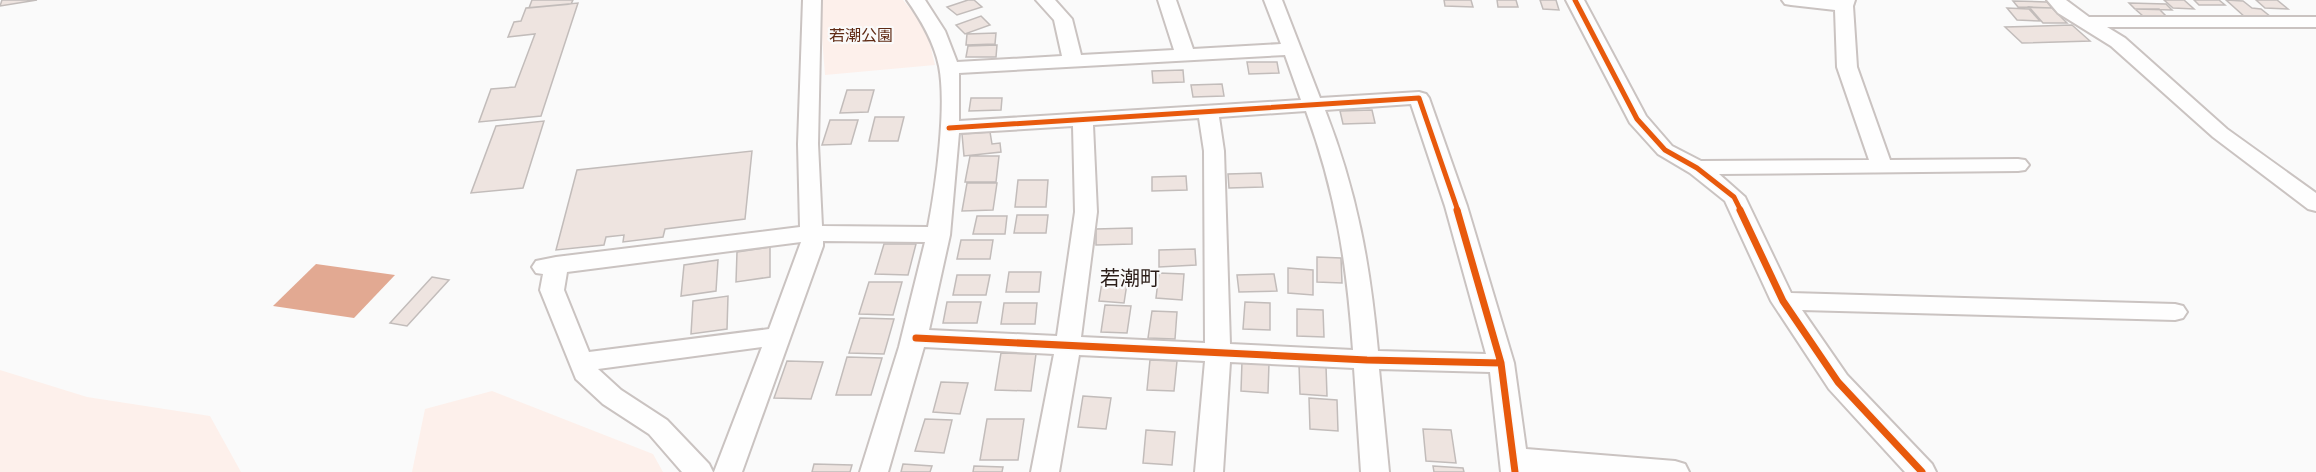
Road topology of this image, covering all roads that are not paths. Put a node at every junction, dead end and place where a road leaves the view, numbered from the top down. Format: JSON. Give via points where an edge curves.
{"nodes":[{"id":1,"x":812,"y":0,"type":"edge"},
{"id":2,"x":916,"y":0,"type":"edge"},
{"id":3,"x":1045,"y":0,"type":"edge"},
{"id":4,"x":1167,"y":0,"type":"edge"},
{"id":5,"x":1273,"y":0,"type":"edge"},
{"id":6,"x":1575,"y":0,"type":"edge"},
{"id":7,"x":1791,"y":0,"type":"edge"},
{"id":8,"x":2056,"y":0,"type":"edge"},
{"id":9,"x":1845,"y":3,"type":"edge"},
{"id":10,"x":2084,"y":22,"type":"junction"},
{"id":11,"x":2316,"y":22,"type":"edge"},
{"id":12,"x":1292,"y":49,"type":"junction"},
{"id":13,"x":1185,"y":55,"type":"junction"},
{"id":14,"x":1073,"y":61,"type":"junction"},
{"id":15,"x":948,"y":68,"type":"junction"},
{"id":16,"x":1314,"y":106,"type":"junction"},
{"id":17,"x":1208,"y":113,"type":"junction"},
{"id":18,"x":1083,"y":120,"type":"junction"},
{"id":19,"x":949,"y":128,"type":"junction"},
{"id":20,"x":2018,"y":165,"type":"dead end"},
{"id":21,"x":1697,"y":168,"type":"junction"},
{"id":22,"x":1882,"y":168,"type":"junction"},
{"id":23,"x":2316,"y":204,"type":"edge"},
{"id":24,"x":812,"y":233,"type":"junction"},
{"id":25,"x":939,"y":235,"type":"junction"},
{"id":26,"x":1783,"y":301,"type":"junction"},
{"id":27,"x":2175,"y":312,"type":"dead end"},
{"id":28,"x":780,"y":336,"type":"junction"},
{"id":29,"x":916,"y":338,"type":"junction"},
{"id":30,"x":1068,"y":345,"type":"junction"},
{"id":31,"x":1218,"y":352,"type":"junction"},
{"id":32,"x":1367,"y":360,"type":"junction"},
{"id":33,"x":580,"y":362,"type":"junction"},
{"id":34,"x":1501,"y":363,"type":"junction"},
{"id":35,"x":1514,"y":466,"type":"edge"},
{"id":36,"x":699,"y":472,"type":"edge"},
{"id":37,"x":728,"y":472,"type":"edge"},
{"id":38,"x":874,"y":472,"type":"edge"},
{"id":39,"x":1045,"y":472,"type":"edge"},
{"id":40,"x":1209,"y":472,"type":"edge"},
{"id":41,"x":1375,"y":472,"type":"edge"},
{"id":42,"x":1675,"y":472,"type":"edge"},
{"id":43,"x":1922,"y":472,"type":"edge"}],
"edges":[{"from":1,"to":24,"type":"street","via":[[808,144]]},
{"from":2,"to":15,"type":"street","via":[[940,39]]},
{"from":3,"to":14,"type":"street","via":[[1063,19]]},
{"from":4,"to":13,"type":"street"},
{"from":5,"to":12,"type":"street"},
{"from":6,"to":21,"type":"street","via":[[1636,118],[1665,150]]},
{"from":7,"to":9,"type":"street"},
{"from":8,"to":10,"type":"street"},
{"from":9,"to":22,"type":"street","via":[[1847,67]]},
{"from":10,"to":11,"type":"street"},
{"from":10,"to":23,"type":"street","via":[[2118,42],[2220,133]]},
{"from":12,"to":13,"type":"street"},
{"from":12,"to":16,"type":"street"},
{"from":13,"to":14,"type":"street"},
{"from":14,"to":15,"type":"street"},
{"from":15,"to":19,"type":"street"},
{"from":16,"to":17,"type":"street"},
{"from":16,"to":32,"type":"street","via":[[1348,213],[1360,282]]},
{"from":16,"to":34,"type":"street","via":[[1419,98],[1456,206]]},
{"from":17,"to":18,"type":"street"},
{"from":17,"to":31,"type":"street","via":[[1214,151]]},
{"from":18,"to":19,"type":"street"},
{"from":18,"to":30,"type":"street","via":[[1086,212]]},
{"from":19,"to":25,"type":"street"},
{"from":20,"to":22,"type":"street"},
{"from":21,"to":22,"type":"street"},
{"from":21,"to":26,"type":"street","via":[[1734,197]]},
{"from":24,"to":25,"type":"street"},
{"from":24,"to":28,"type":"street","via":[[812,246]]},
{"from":24,"to":33,"type":"street","via":[[550,266],[552,290]]},
{"from":25,"to":29,"type":"street"},
{"from":26,"to":27,"type":"street"},
{"from":26,"to":43,"type":"street","via":[[1838,382]]},
{"from":28,"to":33,"type":"street"},
{"from":28,"to":37,"type":"street"},
{"from":29,"to":30,"type":"street"},
{"from":29,"to":38,"type":"street"},
{"from":30,"to":31,"type":"street"},
{"from":30,"to":39,"type":"street"},
{"from":31,"to":32,"type":"street"},
{"from":31,"to":40,"type":"street"},
{"from":32,"to":34,"type":"street"},
{"from":32,"to":41,"type":"street"},
{"from":33,"to":36,"type":"street","via":[[585,372],[612,397],[658,427]]},
{"from":34,"to":35,"type":"street"},
{"from":35,"to":42,"type":"street"}]}
